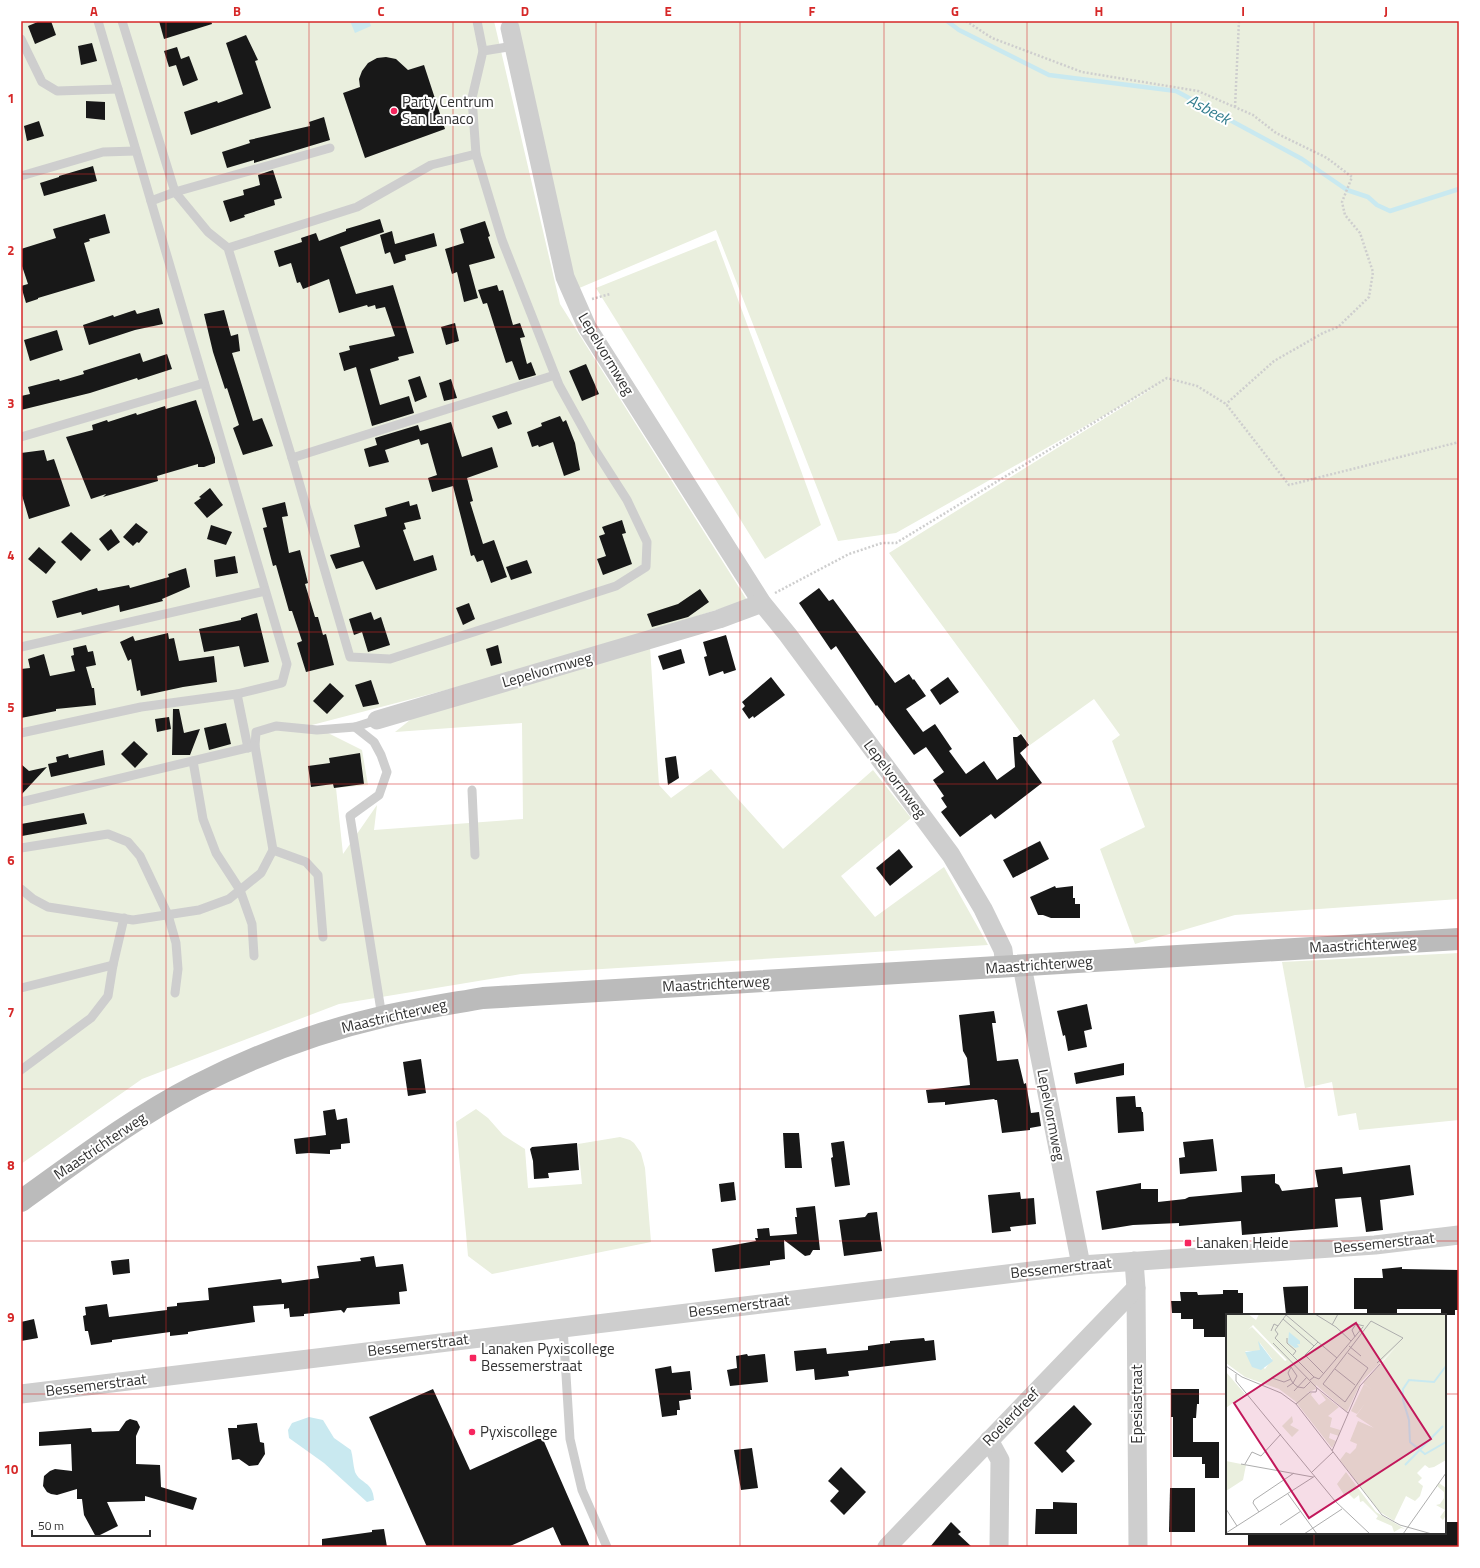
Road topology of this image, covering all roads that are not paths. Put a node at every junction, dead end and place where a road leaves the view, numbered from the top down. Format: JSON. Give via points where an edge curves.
{"nodes":[{"id":1,"x":98,"y":21,"type":"edge"},
{"id":2,"x":122,"y":21,"type":"edge"},
{"id":3,"x":477,"y":21,"type":"edge"},
{"id":4,"x":512,"y":37,"type":"joint"},
{"id":5,"x":21,"y":39,"type":"edge"},
{"id":6,"x":483,"y":51,"type":"junction"},
{"id":7,"x":118,"y":89,"type":"junction"},
{"id":8,"x":330,"y":148,"type":"dead end"},
{"id":9,"x":136,"y":151,"type":"junction"},
{"id":10,"x":476,"y":154,"type":"junction"},
{"id":11,"x":21,"y":176,"type":"edge"},
{"id":12,"x":175,"y":192,"type":"junction"},
{"id":13,"x":151,"y":201,"type":"junction"},
{"id":14,"x":228,"y":248,"type":"junction"},
{"id":15,"x":555,"y":375,"type":"junction"},
{"id":16,"x":204,"y":383,"type":"junction"},
{"id":17,"x":21,"y":437,"type":"edge"},
{"id":18,"x":292,"y":458,"type":"junction"},
{"id":19,"x":266,"y":590,"type":"junction"},
{"id":20,"x":762,"y":603,"type":"junction"},
{"id":21,"x":21,"y":647,"type":"edge"},
{"id":22,"x":237,"y":694,"type":"junction"},
{"id":23,"x":377,"y":720,"type":"joint"},
{"id":24,"x":355,"y":727,"type":"junction"},
{"id":25,"x":21,"y":733,"type":"edge"},
{"id":26,"x":251,"y":747,"type":"junction"},
{"id":27,"x":193,"y":761,"type":"junction"},
{"id":28,"x":472,"y":790,"type":"dead end"},
{"id":29,"x":21,"y":802,"type":"edge"},
{"id":30,"x":21,"y":848,"type":"edge"},
{"id":31,"x":273,"y":850,"type":"junction"},
{"id":32,"x":475,"y":855,"type":"dead end"},
{"id":33,"x":21,"y":889,"type":"edge"},
{"id":34,"x":240,"y":890,"type":"junction"},
{"id":35,"x":168,"y":914,"type":"junction"},
{"id":36,"x":124,"y":918,"type":"junction"},
{"id":37,"x":323,"y":937,"type":"dead end"},
{"id":38,"x":1459,"y":939,"type":"edge"},
{"id":39,"x":254,"y":956,"type":"dead end"},
{"id":40,"x":113,"y":965,"type":"junction"},
{"id":41,"x":1013,"y":966,"type":"junction"},
{"id":42,"x":21,"y":988,"type":"edge"},
{"id":43,"x":175,"y":993,"type":"dead end"},
{"id":44,"x":382,"y":1017,"type":"junction"},
{"id":45,"x":21,"y":1070,"type":"edge"},
{"id":46,"x":21,"y":1201,"type":"edge"},
{"id":47,"x":1459,"y":1235,"type":"edge"},
{"id":48,"x":1134,"y":1261,"type":"junction"},
{"id":49,"x":1081,"y":1265,"type":"junction"},
{"id":50,"x":1136,"y":1288,"type":"junction"},
{"id":51,"x":563,"y":1327,"type":"junction"},
{"id":52,"x":21,"y":1394,"type":"edge"},
{"id":53,"x":989,"y":1440,"type":"junction"},
{"id":54,"x":606,"y":1547,"type":"edge"},
{"id":55,"x":887,"y":1547,"type":"edge"},
{"id":56,"x":999,"y":1547,"type":"edge"},
{"id":57,"x":1138,"y":1547,"type":"edge"}],
"edges":[{"from":1,"to":7,"type":"lane"},
{"from":2,"to":12,"type":"lane"},
{"from":3,"to":6,"type":"lane"},
{"from":4,"to":6,"type":"lane"},
{"from":4,"to":20,"type":"street","name":"Lepelvormweg","via":[[564,276],[587,327]]},
{"from":5,"to":7,"type":"lane","via":[[42,82],[57,91]]},
{"from":6,"to":10,"type":"lane","via":[[472,98]]},
{"from":7,"to":9,"type":"lane"},
{"from":8,"to":12,"type":"lane"},
{"from":9,"to":11,"type":"lane","via":[[103,152]]},
{"from":9,"to":13,"type":"lane"},
{"from":10,"to":14,"type":"lane","via":[[431,165],[357,207]]},
{"from":10,"to":15,"type":"lane","via":[[502,240]]},
{"from":12,"to":13,"type":"lane"},
{"from":12,"to":14,"type":"lane","via":[[208,232]]},
{"from":13,"to":16,"type":"lane"},
{"from":14,"to":18,"type":"lane"},
{"from":15,"to":18,"type":"lane"},
{"from":15,"to":18,"type":"lane","via":[[627,500],[647,542],[646,567],[616,586],[390,659],[350,657]]},
{"from":16,"to":17,"type":"lane"},
{"from":16,"to":19,"type":"lane"},
{"from":19,"to":21,"type":"lane"},
{"from":19,"to":22,"type":"lane","via":[[287,664],[282,683]]},
{"from":20,"to":23,"type":"street","name":"Lepelvormweg","via":[[719,619]]},
{"from":20,"to":41,"type":"street","name":"Lepelvormweg","via":[[951,855]]},
{"from":22,"to":25,"type":"lane","via":[[141,707]]},
{"from":22,"to":26,"type":"lane"},
{"from":23,"to":24,"type":"lane"},
{"from":24,"to":26,"type":"lane","via":[[317,730],[276,726],[256,732]]},
{"from":24,"to":44,"type":"lane","via":[[374,742],[387,772],[380,795],[350,816]]},
{"from":26,"to":27,"type":"lane"},
{"from":26,"to":31,"type":"lane"},
{"from":27,"to":29,"type":"lane"},
{"from":27,"to":34,"type":"lane","via":[[203,819],[216,853]]},
{"from":28,"to":32,"type":"lane"},
{"from":30,"to":35,"type":"lane","via":[[108,834],[128,842],[140,856]]},
{"from":31,"to":34,"type":"lane","via":[[261,873]]},
{"from":31,"to":37,"type":"lane","via":[[306,862],[318,875]]},
{"from":33,"to":36,"type":"lane","via":[[48,907]]},
{"from":34,"to":35,"type":"lane","via":[[229,899],[199,910]]},
{"from":34,"to":39,"type":"lane","via":[[252,924]]},
{"from":35,"to":36,"type":"lane","via":[[133,920]]},
{"from":35,"to":43,"type":"lane","via":[[176,944],[178,970]]},
{"from":36,"to":40,"type":"lane"},
{"from":38,"to":41,"type":"main road","name":"Maastrichterweg"},
{"from":40,"to":42,"type":"lane"},
{"from":40,"to":45,"type":"lane","via":[[108,996],[91,1018]]},
{"from":41,"to":44,"type":"main road","name":"Maastrichterweg","via":[[483,998]]},
{"from":41,"to":49,"type":"street","name":"Lepelvormweg"},
{"from":44,"to":46,"type":"main road","name":"Maastrichterweg","via":[[298,1041],[194,1086],[108,1139]]},
{"from":47,"to":48,"type":"street","name":"Bessemerstraat","via":[[1375,1245]]},
{"from":48,"to":49,"type":"street","name":"Bessemerstraat"},
{"from":48,"to":50,"type":"street","name":"Epesiastraat"},
{"from":49,"to":51,"type":"street","name":"Bessemerstraat"},
{"from":50,"to":53,"type":"street","name":"Roelerdreef"},
{"from":50,"to":57,"type":"street","name":"Epesiastraat"},
{"from":51,"to":52,"type":"street","name":"Bessemerstraat"},
{"from":51,"to":54,"type":"lane","via":[[570,1439],[582,1490]]},
{"from":53,"to":55,"type":"street","name":"Roelerdreef"},
{"from":53,"to":56,"type":"street","via":[[1000,1460]]}]}
